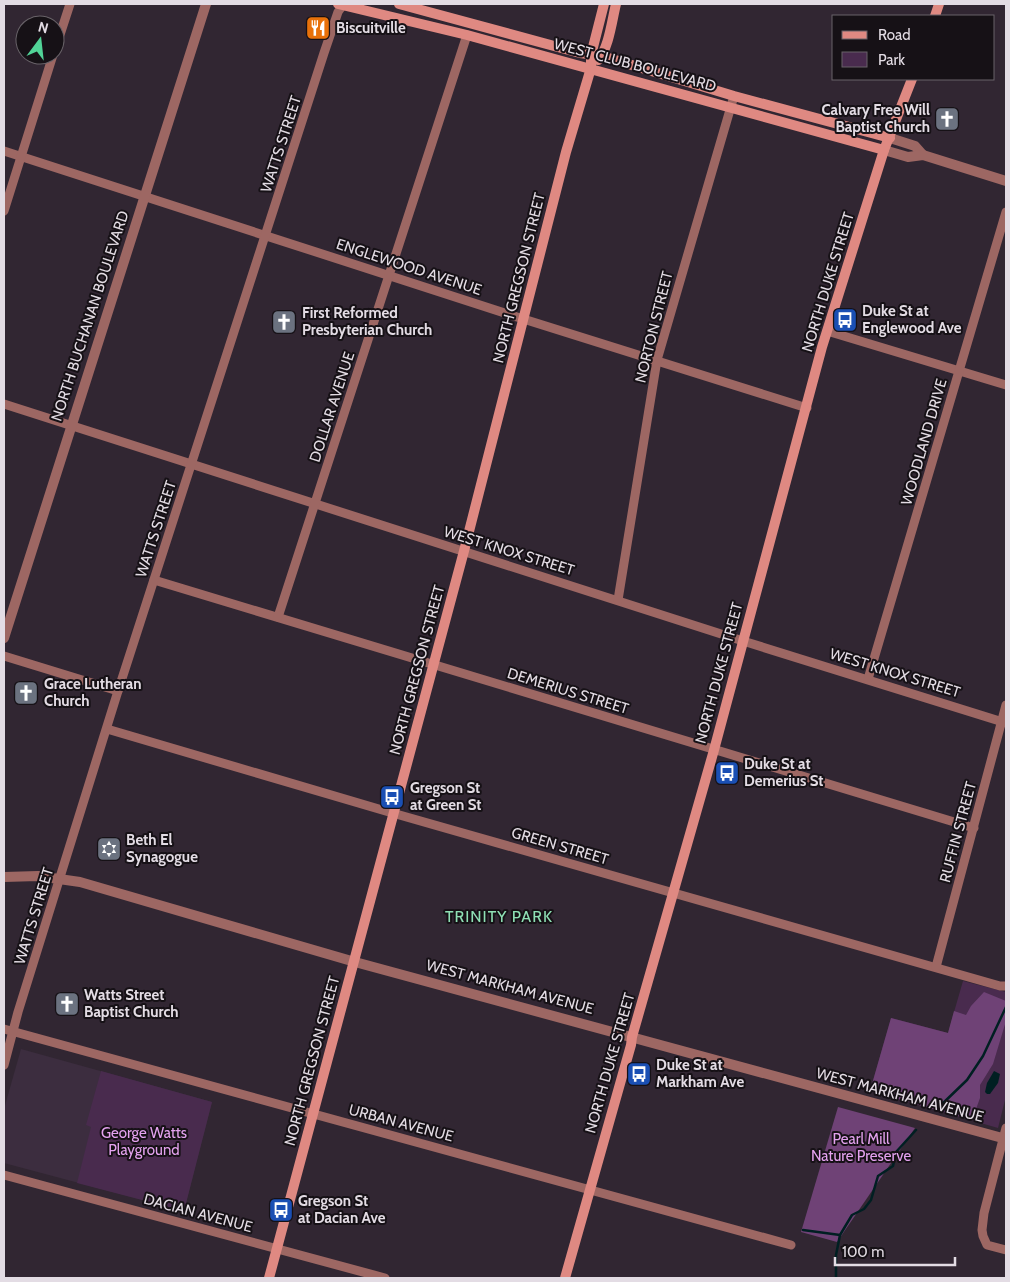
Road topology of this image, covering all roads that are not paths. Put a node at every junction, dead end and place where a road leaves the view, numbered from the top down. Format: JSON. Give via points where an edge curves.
{"nodes":[{"id":1,"x":70,"y":4,"type":"edge"},
{"id":2,"x":206,"y":4,"type":"edge"},
{"id":3,"x":342,"y":4,"type":"edge"},
{"id":4,"x":399,"y":4,"type":"edge"},
{"id":5,"x":604,"y":4,"type":"edge"},
{"id":6,"x":616,"y":4,"type":"edge"},
{"id":7,"x":65,"y":19,"type":"edge"},
{"id":8,"x":467,"y":35,"type":"junction"},
{"id":9,"x":591,"y":55,"type":"junction"},
{"id":10,"x":602,"y":56,"type":"junction"},
{"id":11,"x":50,"y":65,"type":"edge"},
{"id":12,"x":591,"y":68,"type":"junction"},
{"id":13,"x":912,"y":80,"type":"edge"},
{"id":14,"x":734,"y":96,"type":"junction"},
{"id":15,"x":731,"y":107,"type":"junction"},
{"id":16,"x":890,"y":138,"type":"junction"},
{"id":17,"x":884,"y":150,"type":"junction"},
{"id":18,"x":4,"y":151,"type":"edge"},
{"id":19,"x":923,"y":155,"type":"junction"},
{"id":20,"x":21,"y":156,"type":"junction"},
{"id":21,"x":1006,"y":181,"type":"edge"},
{"id":22,"x":144,"y":196,"type":"junction"},
{"id":23,"x":4,"y":211,"type":"edge"},
{"id":24,"x":1006,"y":212,"type":"edge"},
{"id":25,"x":266,"y":235,"type":"junction"},
{"id":26,"x":389,"y":275,"type":"junction"},
{"id":27,"x":524,"y":319,"type":"junction"},
{"id":28,"x":827,"y":331,"type":"junction"},
{"id":29,"x":657,"y":360,"type":"junction"},
{"id":30,"x":959,"y":371,"type":"junction"},
{"id":31,"x":1006,"y":385,"type":"edge"},
{"id":32,"x":4,"y":404,"type":"edge"},
{"id":33,"x":807,"y":408,"type":"junction"},
{"id":34,"x":70,"y":425,"type":"junction"},
{"id":35,"x":192,"y":464,"type":"junction"},
{"id":36,"x":315,"y":505,"type":"junction"},
{"id":37,"x":464,"y":551,"type":"junction"},
{"id":38,"x":154,"y":580,"type":"junction"},
{"id":39,"x":618,"y":600,"type":"junction"},
{"id":40,"x":278,"y":617,"type":"junction"},
{"id":41,"x":4,"y":638,"type":"edge"},
{"id":42,"x":743,"y":641,"type":"junction"},
{"id":43,"x":4,"y":656,"type":"edge"},
{"id":44,"x":434,"y":665,"type":"junction"},
{"id":45,"x":868,"y":679,"type":"junction"},
{"id":46,"x":118,"y":692,"type":"junction"},
{"id":47,"x":1006,"y":705,"type":"edge"},
{"id":48,"x":1004,"y":722,"type":"edge"},
{"id":49,"x":107,"y":729,"type":"junction"},
{"id":50,"x":714,"y":750,"type":"junction"},
{"id":51,"x":394,"y":813,"type":"junction"},
{"id":52,"x":974,"y":828,"type":"junction"},
{"id":53,"x":4,"y":877,"type":"edge"},
{"id":54,"x":60,"y":878,"type":"junction"},
{"id":55,"x":673,"y":893,"type":"junction"},
{"id":56,"x":355,"y":962,"type":"junction"},
{"id":57,"x":936,"y":967,"type":"junction"},
{"id":58,"x":1006,"y":986,"type":"edge"},
{"id":59,"x":8,"y":1030,"type":"edge"},
{"id":60,"x":632,"y":1037,"type":"junction"},
{"id":61,"x":4,"y":1065,"type":"edge"},
{"id":62,"x":314,"y":1114,"type":"junction"},
{"id":63,"x":1006,"y":1128,"type":"edge"},
{"id":64,"x":1005,"y":1139,"type":"edge"},
{"id":65,"x":4,"y":1175,"type":"edge"},
{"id":66,"x":591,"y":1189,"type":"junction"},
{"id":67,"x":791,"y":1244,"type":"dead end"},
{"id":68,"x":278,"y":1249,"type":"junction"},
{"id":69,"x":1006,"y":1250,"type":"edge"},
{"id":70,"x":269,"y":1278,"type":"edge"},
{"id":71,"x":385,"y":1278,"type":"edge"},
{"id":72,"x":565,"y":1278,"type":"edge"}],
"edges":[{"from":1,"to":7,"type":"street"},
{"from":2,"to":22,"type":"street","name":"NORTH BUCHANAN BOULEVARD"},
{"from":3,"to":8,"type":"main road","name":"WEST CLUB BOULEVARD"},
{"from":3,"to":25,"type":"street","name":"WATTS STREET"},
{"from":4,"to":9,"type":"main road","name":"WEST CLUB BOULEVARD"},
{"from":5,"to":9,"type":"main road","name":"NORTH GREGSON STREET"},
{"from":6,"to":10,"type":"main road","name":"NORTH GREGSON STREET"},
{"from":8,"to":12,"type":"main road","name":"WEST CLUB BOULEVARD"},
{"from":8,"to":26,"type":"street","name":"DOLLAR AVENUE"},
{"from":9,"to":10,"type":"main road","name":"WEST CLUB BOULEVARD"},
{"from":9,"to":12,"type":"main road","name":"NORTH GREGSON STREET"},
{"from":10,"to":12,"type":"main road","name":"NORTH GREGSON STREET"},
{"from":10,"to":14,"type":"main road","name":"WEST CLUB BOULEVARD"},
{"from":11,"to":20,"type":"street"},
{"from":12,"to":15,"type":"main road","name":"WEST CLUB BOULEVARD"},
{"from":12,"to":27,"type":"main road","name":"NORTH GREGSON STREET"},
{"from":13,"to":16,"type":"main road","name":"NORTH DUKE STREET"},
{"from":14,"to":15,"type":"street","name":"NORTON STREET"},
{"from":14,"to":16,"type":"main road","name":"WEST CLUB BOULEVARD"},
{"from":15,"to":17,"type":"main road","name":"WEST CLUB BOULEVARD"},
{"from":15,"to":29,"type":"street","name":"NORTON STREET"},
{"from":16,"to":17,"type":"main road","name":"NORTH DUKE STREET"},
{"from":16,"to":19,"type":"street","name":"WEST CLUB BOULEVARD","via":[[916,146]]},
{"from":17,"to":19,"type":"street","name":"WEST CLUB BOULEVARD","via":[[908,157]]},
{"from":17,"to":28,"type":"main road","name":"NORTH DUKE STREET"},
{"from":18,"to":20,"type":"street","name":"ENGLEWOOD AVENUE"},
{"from":19,"to":21,"type":"street","name":"WEST CLUB BOULEVARD"},
{"from":20,"to":22,"type":"street","name":"ENGLEWOOD AVENUE"},
{"from":20,"to":23,"type":"street"},
{"from":22,"to":25,"type":"street","name":"ENGLEWOOD AVENUE"},
{"from":22,"to":34,"type":"street","name":"NORTH BUCHANAN BOULEVARD"},
{"from":24,"to":30,"type":"street","name":"WOODLAND DRIVE"},
{"from":25,"to":26,"type":"street","name":"ENGLEWOOD AVENUE"},
{"from":25,"to":35,"type":"street","name":"WATTS STREET"},
{"from":26,"to":27,"type":"street","name":"ENGLEWOOD AVENUE"},
{"from":26,"to":36,"type":"street","name":"DOLLAR AVENUE"},
{"from":27,"to":29,"type":"street","name":"ENGLEWOOD AVENUE"},
{"from":27,"to":37,"type":"main road","name":"NORTH GREGSON STREET"},
{"from":28,"to":30,"type":"street"},
{"from":28,"to":33,"type":"main road","name":"NORTH DUKE STREET"},
{"from":29,"to":33,"type":"street","name":"ENGLEWOOD AVENUE"},
{"from":29,"to":39,"type":"street","name":"NORTON STREET"},
{"from":30,"to":31,"type":"street"},
{"from":30,"to":45,"type":"street","name":"WOODLAND DRIVE"},
{"from":32,"to":34,"type":"street","name":"WEST KNOX STREET"},
{"from":33,"to":42,"type":"main road","name":"NORTH DUKE STREET"},
{"from":34,"to":35,"type":"street","name":"WEST KNOX STREET"},
{"from":34,"to":41,"type":"street","name":"NORTH BUCHANAN BOULEVARD"},
{"from":35,"to":36,"type":"street","name":"WEST KNOX STREET"},
{"from":35,"to":38,"type":"street","name":"WATTS STREET"},
{"from":36,"to":37,"type":"street","name":"WEST KNOX STREET"},
{"from":36,"to":40,"type":"street","name":"DOLLAR AVENUE"},
{"from":37,"to":39,"type":"street","name":"WEST KNOX STREET"},
{"from":37,"to":44,"type":"main road","name":"NORTH GREGSON STREET"},
{"from":38,"to":40,"type":"street","name":"DEMERIUS STREET"},
{"from":38,"to":46,"type":"street","name":"WATTS STREET"},
{"from":39,"to":42,"type":"street","name":"WEST KNOX STREET"},
{"from":40,"to":44,"type":"street","name":"DEMERIUS STREET"},
{"from":42,"to":45,"type":"street","name":"WEST KNOX STREET"},
{"from":42,"to":50,"type":"main road","name":"NORTH DUKE STREET"},
{"from":43,"to":46,"type":"street"},
{"from":44,"to":50,"type":"street","name":"DEMERIUS STREET"},
{"from":44,"to":51,"type":"main road","name":"NORTH GREGSON STREET"},
{"from":45,"to":48,"type":"street","name":"WEST KNOX STREET"},
{"from":46,"to":49,"type":"street","name":"WATTS STREET"},
{"from":47,"to":48,"type":"street","name":"RUFFIN STREET"},
{"from":48,"to":52,"type":"street","name":"RUFFIN STREET"},
{"from":49,"to":51,"type":"street","name":"GREEN STREET"},
{"from":49,"to":54,"type":"street","name":"WATTS STREET"},
{"from":50,"to":52,"type":"street","name":"DEMERIUS STREET"},
{"from":50,"to":55,"type":"main road","name":"NORTH DUKE STREET"},
{"from":51,"to":55,"type":"street","name":"GREEN STREET"},
{"from":51,"to":56,"type":"main road","name":"NORTH GREGSON STREET"},
{"from":52,"to":57,"type":"street","name":"RUFFIN STREET"},
{"from":53,"to":54,"type":"street","name":"WEST MARKHAM AVENUE"},
{"from":54,"to":56,"type":"street","name":"WEST MARKHAM AVENUE"},
{"from":54,"to":59,"type":"street","name":"WATTS STREET"},
{"from":55,"to":57,"type":"street","name":"GREEN STREET"},
{"from":55,"to":60,"type":"main road","name":"NORTH DUKE STREET"},
{"from":56,"to":60,"type":"street","name":"WEST MARKHAM AVENUE"},
{"from":56,"to":62,"type":"main road","name":"NORTH GREGSON STREET"},
{"from":57,"to":58,"type":"street","name":"GREEN STREET"},
{"from":59,"to":61,"type":"street","name":"WATTS STREET"},
{"from":59,"to":62,"type":"street","name":"URBAN AVENUE"},
{"from":60,"to":64,"type":"street","name":"WEST MARKHAM AVENUE"},
{"from":60,"to":66,"type":"main road","name":"NORTH DUKE STREET"},
{"from":62,"to":66,"type":"street","name":"URBAN AVENUE"},
{"from":62,"to":68,"type":"main road","name":"NORTH GREGSON STREET"},
{"from":63,"to":64,"type":"street"},
{"from":64,"to":69,"type":"street","via":[[982,1230],[987,1244]]},
{"from":65,"to":68,"type":"street","name":"DACIAN AVENUE"},
{"from":66,"to":67,"type":"street","name":"URBAN AVENUE"},
{"from":66,"to":72,"type":"main road","name":"NORTH DUKE STREET"},
{"from":68,"to":70,"type":"main road","name":"NORTH GREGSON STREET"},
{"from":68,"to":71,"type":"street","name":"DACIAN AVENUE"}]}
